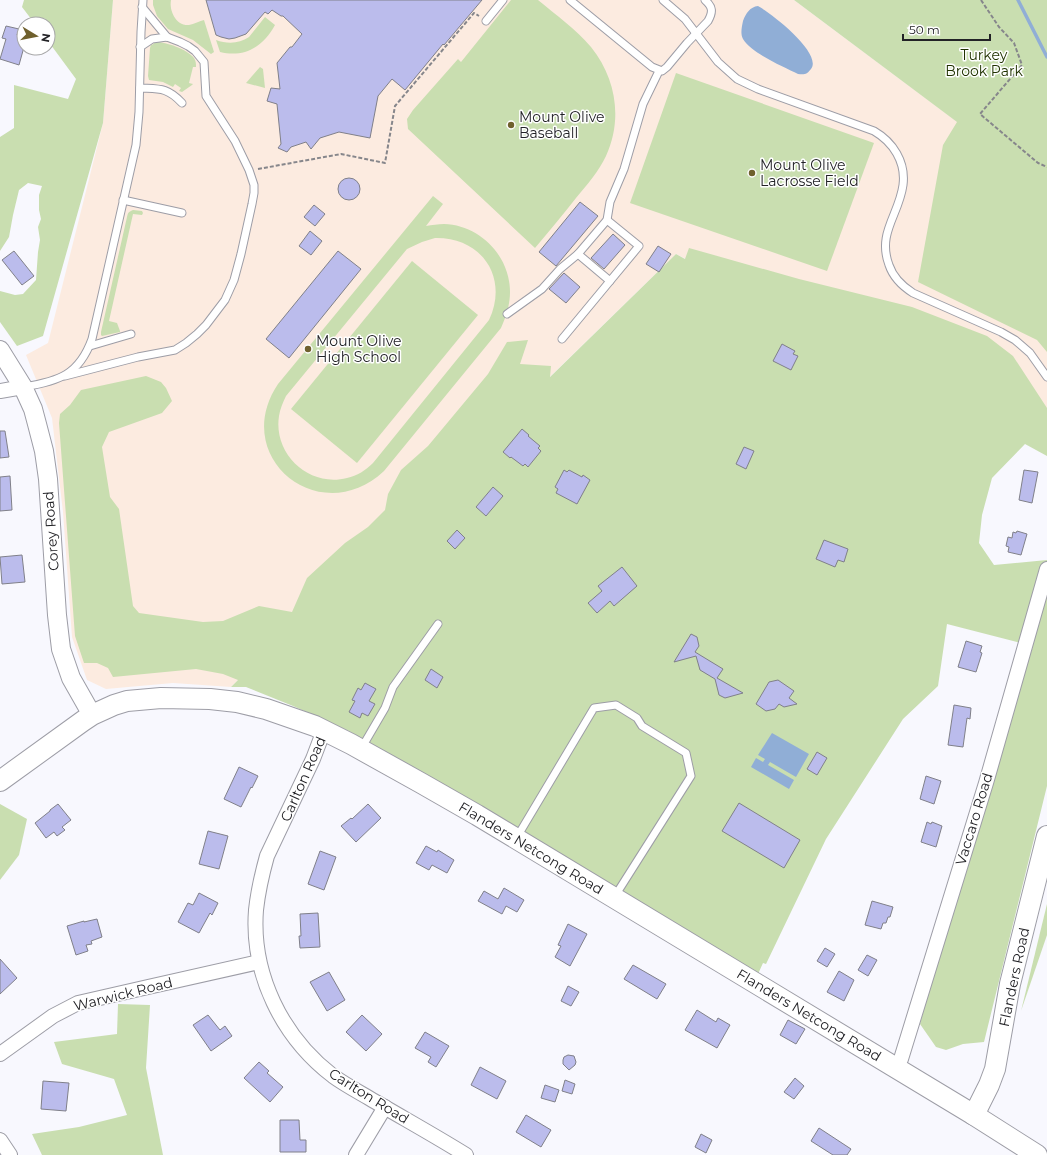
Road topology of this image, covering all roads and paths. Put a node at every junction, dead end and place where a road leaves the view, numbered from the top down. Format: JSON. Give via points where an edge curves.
{"nodes":[{"id":1,"x":503,"y":0,"type":"edge"},
{"id":2,"x":570,"y":0,"type":"edge"},
{"id":3,"x":663,"y":0,"type":"edge"},
{"id":4,"x":705,"y":0,"type":"edge"},
{"id":5,"x":981,"y":0,"type":"edge"},
{"id":6,"x":142,"y":3,"type":"edge"},
{"id":7,"x":486,"y":21,"type":"joint"},
{"id":8,"x":696,"y":33,"type":"junction"},
{"id":9,"x":166,"y":37,"type":"junction"},
{"id":10,"x":140,"y":47,"type":"junction"},
{"id":11,"x":660,"y":70,"type":"junction"},
{"id":12,"x":140,"y":88,"type":"junction"},
{"id":13,"x":182,"y":103,"type":"dead end"},
{"id":14,"x":1047,"y":167,"type":"edge"},
{"id":15,"x":249,"y":170,"type":"junction"},
{"id":16,"x":124,"y":200,"type":"junction"},
{"id":17,"x":182,"y":213,"type":"dead end"},
{"id":18,"x":607,"y":220,"type":"junction"},
{"id":19,"x":578,"y":254,"type":"junction"},
{"id":20,"x":610,"y":281,"type":"junction"},
{"id":21,"x":507,"y":314,"type":"dead end"},
{"id":22,"x":131,"y":334,"type":"dead end"},
{"id":23,"x":562,"y":339,"type":"dead end"},
{"id":24,"x":90,"y":346,"type":"junction"},
{"id":25,"x":0,"y":350,"type":"edge"},
{"id":26,"x":65,"y":376,"type":"junction"},
{"id":27,"x":1047,"y":377,"type":"edge"},
{"id":28,"x":23,"y":387,"type":"junction"},
{"id":29,"x":0,"y":391,"type":"edge"},
{"id":30,"x":1047,"y":569,"type":"edge"},
{"id":31,"x":438,"y":624,"type":"dead end"},
{"id":32,"x":92,"y":716,"type":"junction"},
{"id":33,"x":324,"y":730,"type":"junction"},
{"id":34,"x":361,"y":749,"type":"junction"},
{"id":35,"x":0,"y":781,"type":"edge"},
{"id":36,"x":1047,"y":836,"type":"edge"},
{"id":37,"x":516,"y":839,"type":"junction"},
{"id":38,"x":614,"y":898,"type":"junction"},
{"id":39,"x":260,"y":962,"type":"junction"},
{"id":40,"x":0,"y":1054,"type":"edge"},
{"id":41,"x":895,"y":1067,"type":"junction"},
{"id":42,"x":385,"y":1107,"type":"junction"},
{"id":43,"x":974,"y":1115,"type":"junction"},
{"id":44,"x":0,"y":1140,"type":"edge"},
{"id":45,"x":10,"y":1155,"type":"edge"},
{"id":46,"x":356,"y":1155,"type":"edge"},
{"id":47,"x":466,"y":1155,"type":"edge"},
{"id":48,"x":1037,"y":1155,"type":"edge"}],
"edges":[{"from":1,"to":7,"type":"lane"},
{"from":2,"to":11,"type":"lane","via":[[648,64]]},
{"from":3,"to":8,"type":"lane","via":[[685,19]]},
{"from":4,"to":8,"type":"lane","via":[[710,4],[710,16]]},
{"from":5,"to":14,"type":"path","via":[[999,27],[1014,43],[1022,65],[980,114],[1038,163]]},
{"from":6,"to":9,"type":"lane"},
{"from":6,"to":10,"type":"lane"},
{"from":7,"to":15,"type":"path","via":[[474,13],[395,106],[385,163],[341,154]]},
{"from":8,"to":11,"type":"lane","via":[[667,67]]},
{"from":8,"to":27,"type":"lane","via":[[718,62],[741,81],[874,131],[887,140],[898,155],[903,176],[902,189],[885,242],[886,257],[893,274],[913,293],[1015,340],[1030,353]]},
{"from":9,"to":10,"type":"lane","via":[[152,38]]},
{"from":9,"to":15,"type":"lane","via":[[196,51],[204,62],[206,96]]},
{"from":10,"to":12,"type":"lane"},
{"from":11,"to":18,"type":"lane","via":[[643,104],[624,169],[610,202]]},
{"from":12,"to":13,"type":"lane","via":[[166,90]]},
{"from":12,"to":16,"type":"lane","via":[[136,145]]},
{"from":15,"to":26,"type":"lane","via":[[254,193],[238,267],[225,300],[206,325],[175,350]]},
{"from":16,"to":17,"type":"lane"},
{"from":16,"to":24,"type":"lane"},
{"from":18,"to":19,"type":"lane"},
{"from":18,"to":20,"type":"lane","via":[[639,246]]},
{"from":19,"to":20,"type":"lane"},
{"from":19,"to":21,"type":"lane","via":[[542,289]]},
{"from":20,"to":23,"type":"lane"},
{"from":22,"to":24,"type":"lane"},
{"from":24,"to":26,"type":"lane","via":[[81,361]]},
{"from":25,"to":28,"type":"street","name":"Corey Road"},
{"from":26,"to":28,"type":"lane","via":[[43,384]]},
{"from":28,"to":29,"type":"street"},
{"from":28,"to":32,"type":"street","name":"Corey Road","via":[[33,409],[46,465],[61,649],[72,678]]},
{"from":30,"to":41,"type":"street","name":"Vaccaro Road","via":[[968,843],[901,1059]]},
{"from":31,"to":34,"type":"lane","via":[[393,687],[385,708]]},
{"from":32,"to":33,"type":"main road","name":"Flanders Netcong Road","via":[[114,704],[127,701],[204,698],[266,709]]},
{"from":32,"to":35,"type":"main road","name":"Flanders Netcong Road"},
{"from":33,"to":34,"type":"main road","name":"Flanders Netcong Road"},
{"from":33,"to":39,"type":"street","name":"Carlton Road","via":[[267,856],[256,910]]},
{"from":34,"to":37,"type":"main road","name":"Flanders Netcong Road"},
{"from":36,"to":43,"type":"main road","name":"Flanders Road","via":[[1009,990],[997,1062]]},
{"from":37,"to":38,"type":"main road","name":"Flanders Netcong Road"},
{"from":37,"to":38,"type":"lane","via":[[594,708],[616,705],[637,718],[642,726],[686,753],[691,776]]},
{"from":38,"to":41,"type":"main road","name":"Flanders Netcong Road"},
{"from":39,"to":40,"type":"street","name":"Warwick Road","via":[[78,1003],[53,1016]]},
{"from":39,"to":42,"type":"street","name":"Carlton Road","via":[[273,1002],[294,1037],[334,1076]]},
{"from":41,"to":43,"type":"main road","name":"Flanders Netcong Road"},
{"from":42,"to":46,"type":"street"},
{"from":42,"to":47,"type":"street","name":"Carlton Road"},
{"from":43,"to":48,"type":"main road","name":"Flanders Netcong Road"},
{"from":44,"to":45,"type":"street"}]}
